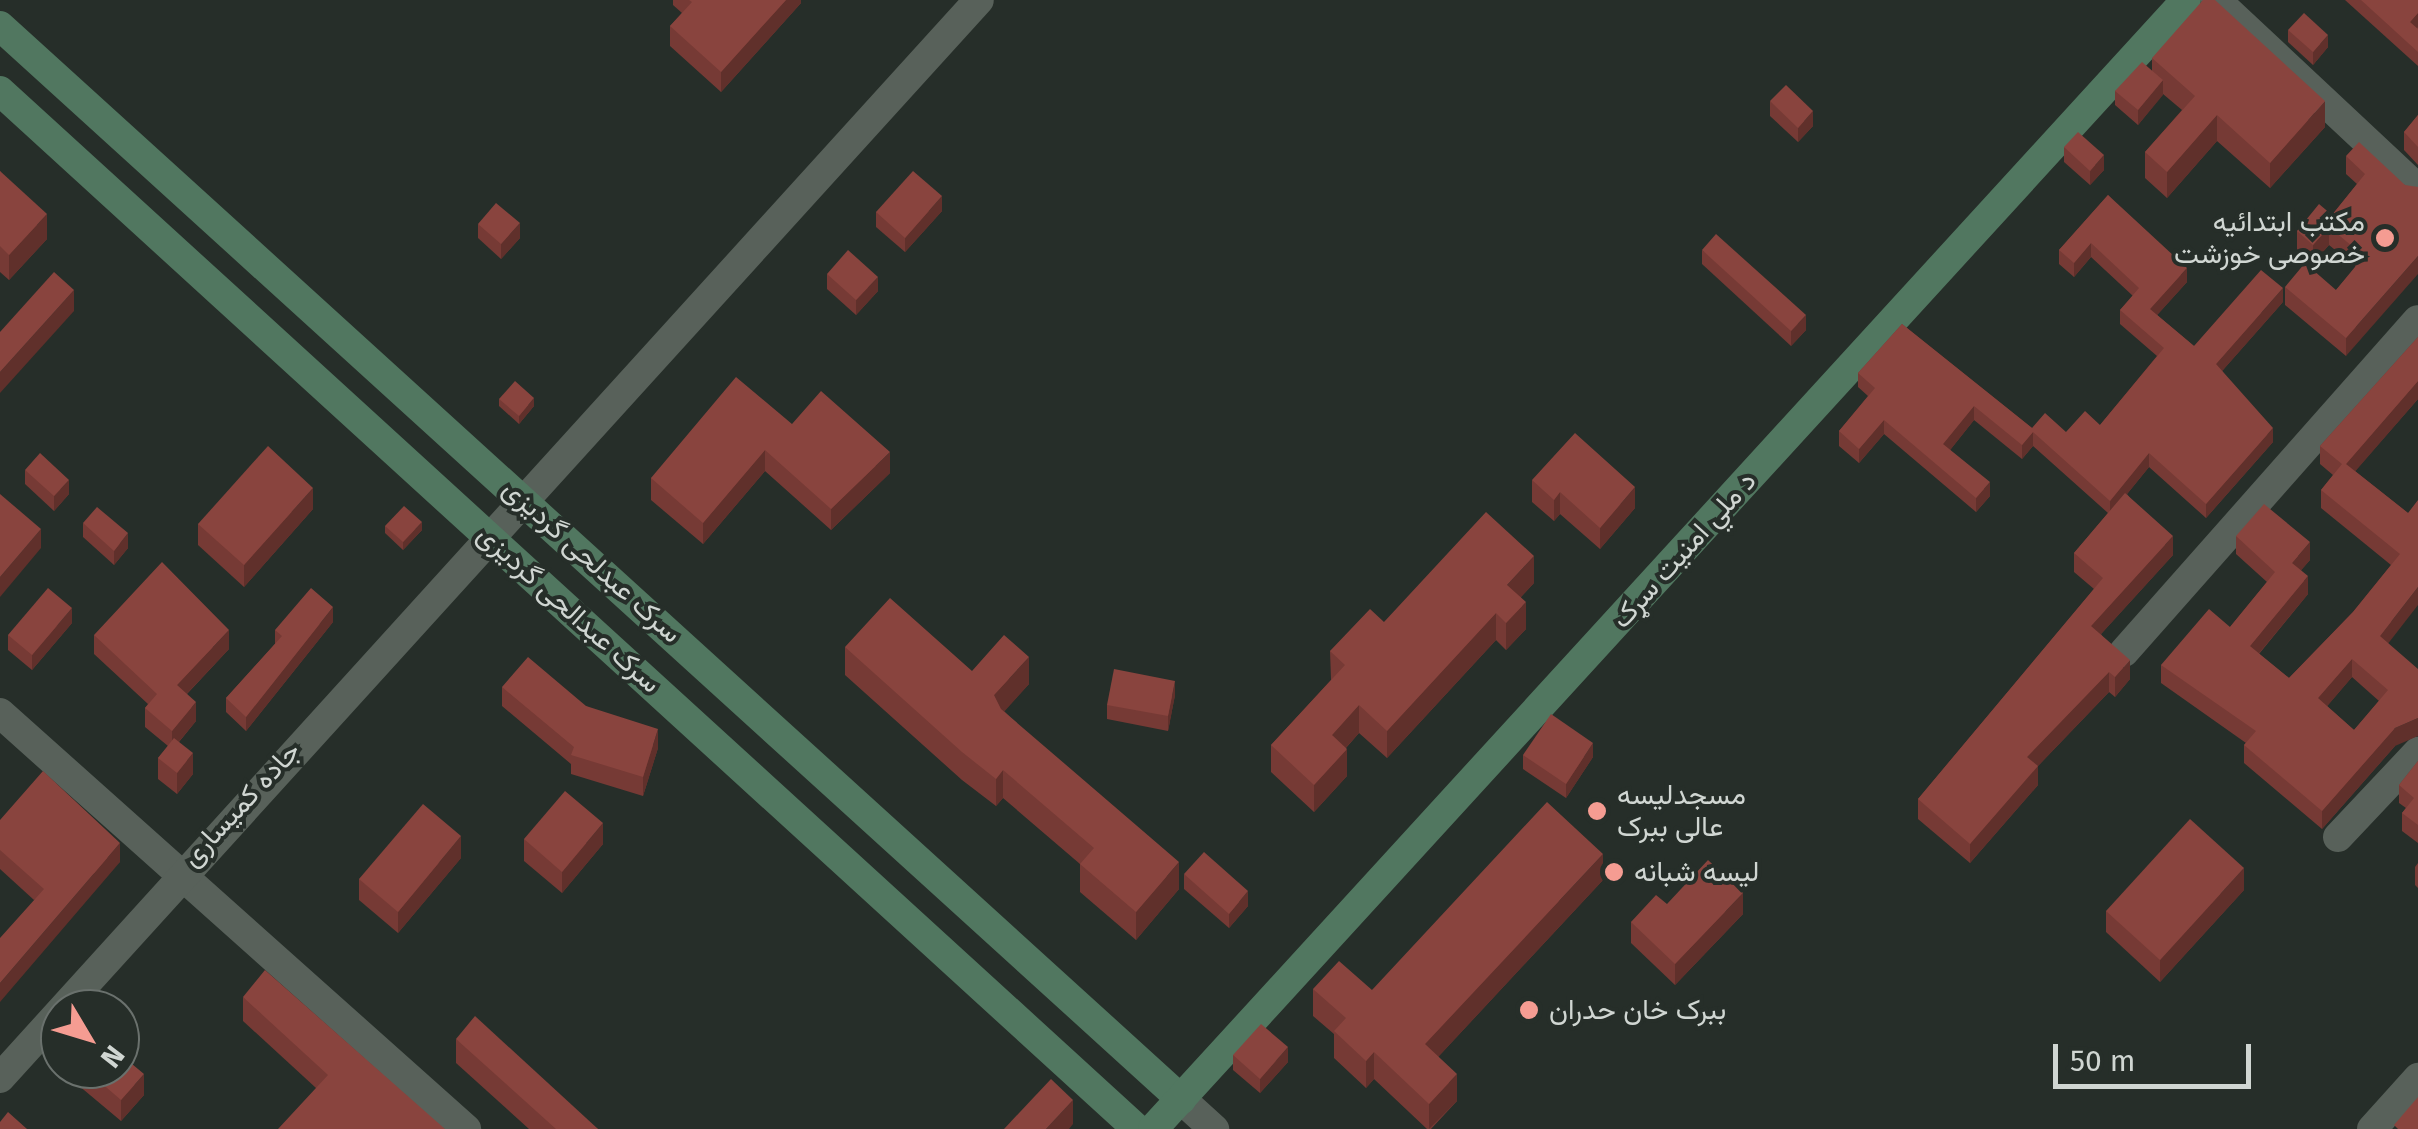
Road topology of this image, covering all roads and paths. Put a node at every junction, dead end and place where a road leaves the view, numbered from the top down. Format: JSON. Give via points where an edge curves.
{"nodes":[{"id":1,"x":979,"y":0,"type":"edge"},
{"id":2,"x":2186,"y":0,"type":"edge"},
{"id":3,"x":2216,"y":0,"type":"edge"},
{"id":4,"x":0,"y":26,"type":"edge"},
{"id":5,"x":0,"y":91,"type":"edge"},
{"id":6,"x":2418,"y":189,"type":"edge"},
{"id":7,"x":2418,"y":320,"type":"edge"},
{"id":8,"x":524,"y":498,"type":"junction"},
{"id":9,"x":490,"y":536,"type":"junction"},
{"id":10,"x":2124,"y":652,"type":"edge"},
{"id":11,"x":0,"y":713,"type":"edge"},
{"id":12,"x":2418,"y":752,"type":"edge"},
{"id":13,"x":2338,"y":837,"type":"dead end"},
{"id":14,"x":176,"y":874,"type":"junction"},
{"id":15,"x":0,"y":1078,"type":"edge"},
{"id":16,"x":2418,"y":1078,"type":"edge"},
{"id":17,"x":1181,"y":1099,"type":"junction"},
{"id":18,"x":466,"y":1129,"type":"edge"},
{"id":19,"x":1137,"y":1129,"type":"edge"},
{"id":20,"x":1153,"y":1129,"type":"edge"},
{"id":21,"x":1214,"y":1129,"type":"edge"},
{"id":22,"x":2372,"y":1129,"type":"edge"}],
"edges":[{"from":1,"to":8,"type":"street","name":"جاده کمیساری"},
{"from":2,"to":17,"type":"main road","name":"د ملي امنیت سړک"},
{"from":3,"to":6,"type":"street"},
{"from":4,"to":8,"type":"main road","name":"سرک عبدلحی گردیزی"},
{"from":5,"to":9,"type":"main road","name":"سرک عبدالحی گردیزی"},
{"from":7,"to":10,"type":"street"},
{"from":8,"to":9,"type":"street","name":"جاده کمیساری"},
{"from":8,"to":17,"type":"main road","name":"سرک عبدلحی گردیزی"},
{"from":9,"to":14,"type":"street","name":"جاده کمیساری"},
{"from":9,"to":19,"type":"main road","name":"سرک عبدالحی گردیزی"},
{"from":11,"to":14,"type":"street"},
{"from":12,"to":13,"type":"street"},
{"from":14,"to":15,"type":"street","name":"جاده کمیساری"},
{"from":14,"to":18,"type":"street"},
{"from":16,"to":22,"type":"street"},
{"from":17,"to":20,"type":"main road","name":"د ملي امنیت سړک"},
{"from":17,"to":21,"type":"street"}]}
